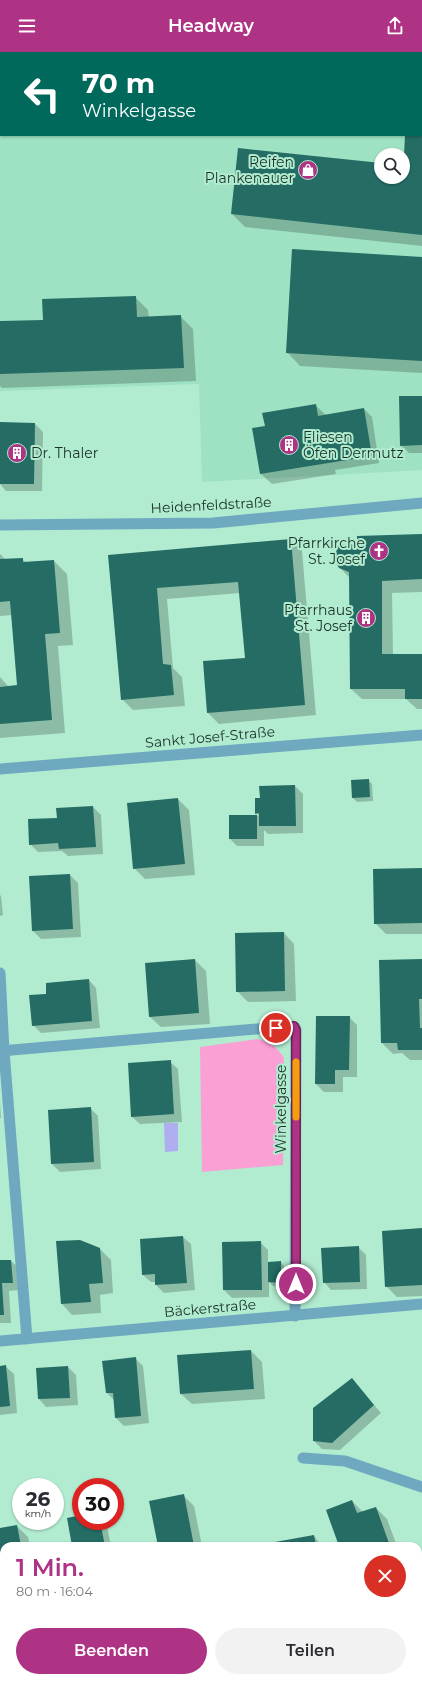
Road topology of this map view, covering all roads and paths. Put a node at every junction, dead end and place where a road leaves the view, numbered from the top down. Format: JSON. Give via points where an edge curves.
{"nodes":[{"id":1,"x":422,"y":503,"type":"edge"},
{"id":2,"x":0,"y":525,"type":"edge"},
{"id":3,"x":422,"y":735,"type":"edge"},
{"id":4,"x":0,"y":769,"type":"edge"},
{"id":5,"x":0,"y":973,"type":"edge"},
{"id":6,"x":2,"y":1051,"type":"edge"},
{"id":7,"x":422,"y":1304,"type":"edge"},
{"id":8,"x":295,"y":1316,"type":"junction"},
{"id":9,"x":27,"y":1339,"type":"junction"},
{"id":10,"x":0,"y":1341,"type":"edge"},
{"id":11,"x":303,"y":1458,"type":"dead end"},
{"id":12,"x":422,"y":1487,"type":"edge"}],
"edges":[{"from":1,"to":2,"type":"street","name":"Heidenfeldstraße","via":[[214,523]]},
{"from":3,"to":4,"type":"street","name":"Sankt Josef-Straße"},
{"from":5,"to":6,"type":"street"},
{"from":6,"to":8,"type":"street","name":"Winkelgasse","via":[[295,1027]]},
{"from":6,"to":9,"type":"street"},
{"from":7,"to":8,"type":"street","name":"Bäckerstraße"},
{"from":8,"to":9,"type":"street","name":"Bäckerstraße"},
{"from":9,"to":10,"type":"street","name":"Bäckerstraße"},
{"from":11,"to":12,"type":"street","via":[[345,1461]]}]}
